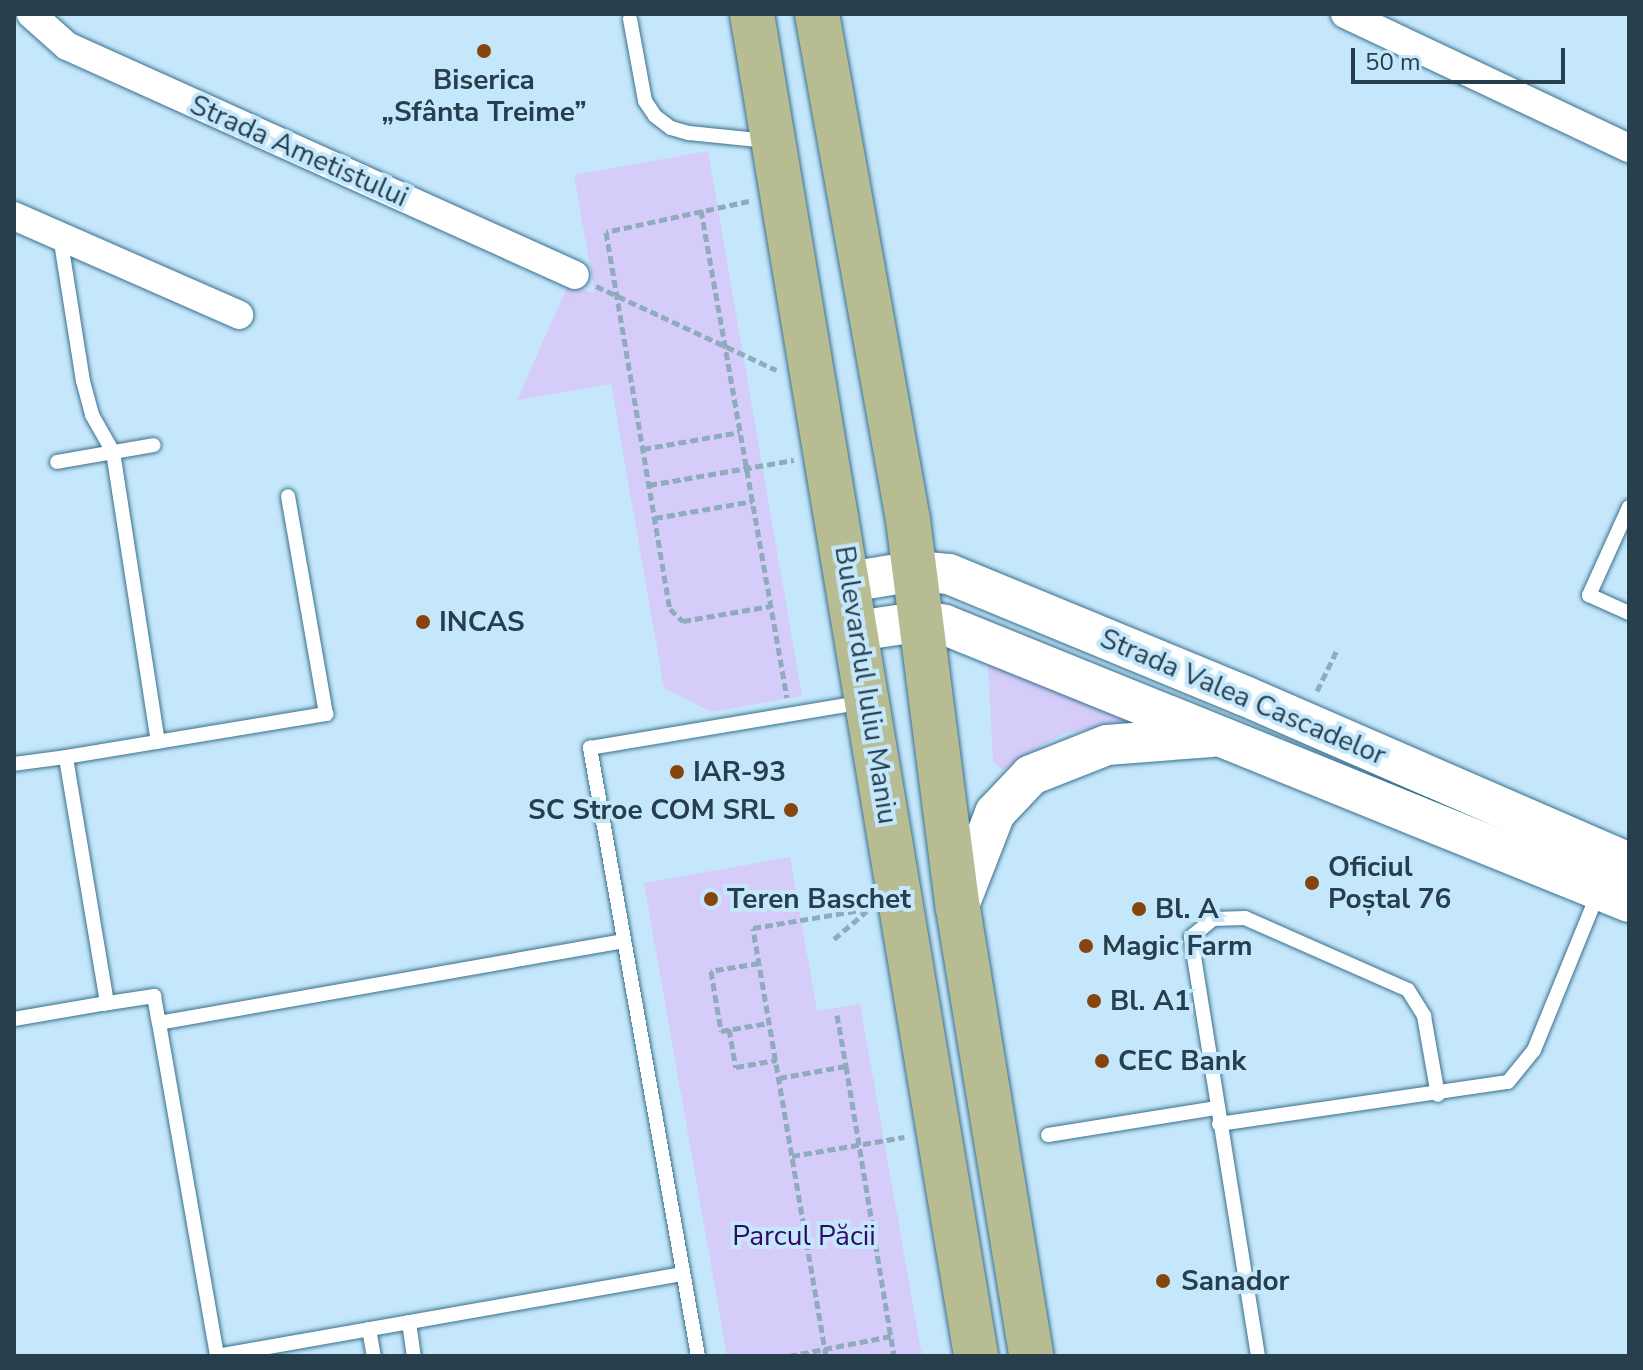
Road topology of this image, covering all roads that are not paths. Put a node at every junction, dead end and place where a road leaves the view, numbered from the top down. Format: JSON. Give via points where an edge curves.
{"nodes":[{"id":1,"x":31,"y":14,"type":"edge"},
{"id":2,"x":752,"y":14,"type":"edge"},
{"id":3,"x":817,"y":14,"type":"edge"},
{"id":4,"x":1354,"y":16,"type":"edge"},
{"id":5,"x":630,"y":19,"type":"dead end"},
{"id":6,"x":774,"y":142,"type":"junction"},
{"id":7,"x":1629,"y":148,"type":"edge"},
{"id":8,"x":14,"y":216,"type":"edge"},
{"id":9,"x":60,"y":236,"type":"junction"},
{"id":10,"x":575,"y":275,"type":"dead end"},
{"id":11,"x":239,"y":315,"type":"dead end"},
{"id":12,"x":154,"y":445,"type":"dead end"},
{"id":13,"x":113,"y":452,"type":"junction"},
{"id":14,"x":57,"y":462,"type":"dead end"},
{"id":15,"x":288,"y":496,"type":"dead end"},
{"id":16,"x":1629,"y":507,"type":"edge"},
{"id":17,"x":915,"y":571,"type":"junction"},
{"id":18,"x":849,"y":582,"type":"junction"},
{"id":19,"x":1629,"y":613,"type":"edge"},
{"id":20,"x":923,"y":621,"type":"junction"},
{"id":21,"x":857,"y":631,"type":"junction"},
{"id":22,"x":868,"y":702,"type":"junction"},
{"id":23,"x":1228,"y":737,"type":"junction"},
{"id":24,"x":158,"y":742,"type":"junction"},
{"id":25,"x":66,"y":757,"type":"junction"},
{"id":26,"x":14,"y":764,"type":"edge"},
{"id":27,"x":1613,"y":876,"type":"edge"},
{"id":28,"x":958,"y":908,"type":"junction"},
{"id":29,"x":624,"y":941,"type":"junction"},
{"id":30,"x":102,"y":1004,"type":"junction"},
{"id":31,"x":14,"y":1019,"type":"edge"},
{"id":32,"x":159,"y":1023,"type":"junction"},
{"id":33,"x":1438,"y":1095,"type":"junction"},
{"id":34,"x":1217,"y":1108,"type":"junction"},
{"id":35,"x":1219,"y":1124,"type":"junction"},
{"id":36,"x":1048,"y":1135,"type":"dead end"},
{"id":37,"x":683,"y":1274,"type":"junction"},
{"id":38,"x":409,"y":1322,"type":"junction"},
{"id":39,"x":369,"y":1329,"type":"junction"},
{"id":40,"x":262,"y":1352,"type":"edge"},
{"id":41,"x":217,"y":1356,"type":"edge"},
{"id":42,"x":374,"y":1356,"type":"edge"},
{"id":43,"x":414,"y":1356,"type":"edge"},
{"id":44,"x":698,"y":1356,"type":"edge"},
{"id":45,"x":976,"y":1356,"type":"edge"},
{"id":46,"x":1031,"y":1356,"type":"edge"},
{"id":47,"x":1258,"y":1356,"type":"edge"}],
"edges":[{"from":1,"to":10,"type":"street","name":"Strada Ametistului","via":[[67,46]]},
{"from":2,"to":6,"type":"main road","name":"Bulevardul Iuliu Maniu"},
{"from":3,"to":17,"type":"main road"},
{"from":4,"to":7,"type":"street"},
{"from":5,"to":6,"type":"lane","via":[[645,101],[655,116],[689,133]]},
{"from":6,"to":18,"type":"main road","name":"Bulevardul Iuliu Maniu"},
{"from":8,"to":9,"type":"street"},
{"from":9,"to":11,"type":"street"},
{"from":9,"to":13,"type":"lane","via":[[83,381],[99,431]]},
{"from":12,"to":13,"type":"lane"},
{"from":13,"to":14,"type":"lane"},
{"from":13,"to":24,"type":"lane"},
{"from":15,"to":24,"type":"lane","via":[[326,714]]},
{"from":16,"to":19,"type":"lane","via":[[1589,595]]},
{"from":17,"to":18,"type":"main road","name":"Strada Valea Cascadelor"},
{"from":17,"to":20,"type":"main road"},
{"from":17,"to":27,"type":"main road","name":"Strada Valea Cascadelor","via":[[970,583]]},
{"from":18,"to":21,"type":"main road","name":"Bulevardul Iuliu Maniu"},
{"from":20,"to":21,"type":"main road","name":"Strada Valea Cascadelor"},
{"from":20,"to":23,"type":"main road","name":"Strada Valea Cascadelor","via":[[945,625]]},
{"from":20,"to":28,"type":"main road"},
{"from":21,"to":22,"type":"main road","name":"Bulevardul Iuliu Maniu"},
{"from":22,"to":29,"type":"lane","via":[[590,748]]},
{"from":22,"to":45,"type":"main road","name":"Bulevardul Iuliu Maniu"},
{"from":23,"to":27,"type":"main road","name":"Strada Valea Cascadelor"},
{"from":23,"to":28,"type":"main road","via":[[1107,745],[1031,775],[995,813]]},
{"from":24,"to":25,"type":"lane"},
{"from":25,"to":26,"type":"lane"},
{"from":25,"to":30,"type":"lane","via":[[107,1003]]},
{"from":27,"to":33,"type":"lane","via":[[1518,1075],[1496,1087]]},
{"from":28,"to":46,"type":"main road"},
{"from":29,"to":32,"type":"lane"},
{"from":29,"to":37,"type":"lane"},
{"from":30,"to":31,"type":"lane"},
{"from":30,"to":32,"type":"lane","via":[[154,996]]},
{"from":32,"to":41,"type":"lane"},
{"from":33,"to":34,"type":"lane","via":[[1424,1016],[1408,990],[1229,915],[1199,926],[1191,937]]},
{"from":33,"to":35,"type":"lane"},
{"from":34,"to":35,"type":"lane"},
{"from":34,"to":36,"type":"lane"},
{"from":35,"to":47,"type":"lane"},
{"from":37,"to":38,"type":"lane"},
{"from":37,"to":44,"type":"lane"},
{"from":38,"to":39,"type":"lane"},
{"from":38,"to":43,"type":"lane"},
{"from":39,"to":40,"type":"lane"},
{"from":39,"to":42,"type":"lane"},
{"from":40,"to":41,"type":"lane"}]}
